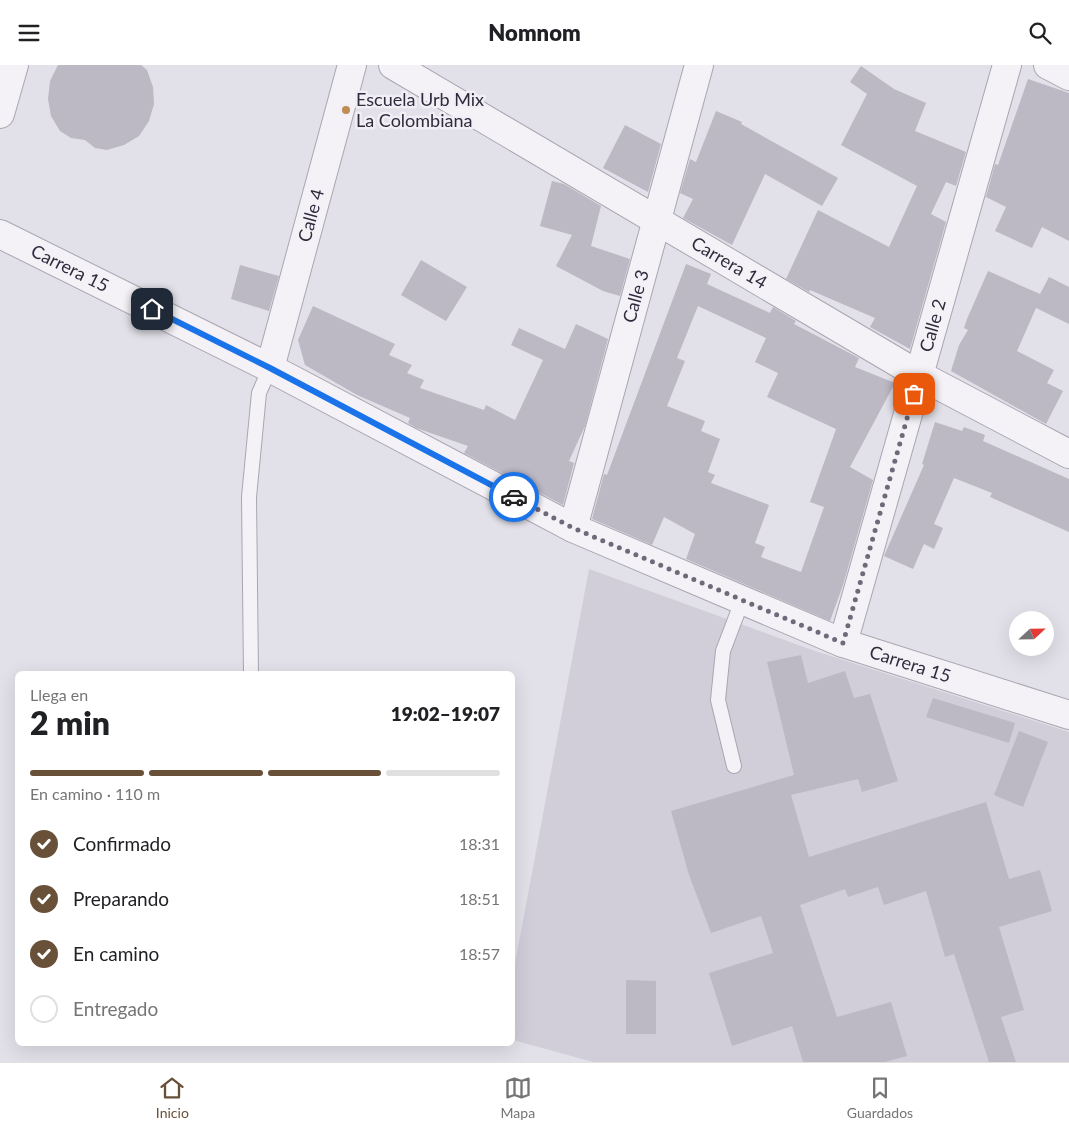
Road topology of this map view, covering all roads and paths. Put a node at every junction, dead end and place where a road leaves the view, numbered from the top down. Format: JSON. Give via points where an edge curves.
{"nodes":[{"id":1,"x":14,"y":65,"type":"edge"},
{"id":2,"x":352,"y":65,"type":"edge"},
{"id":3,"x":393,"y":65,"type":"edge"},
{"id":4,"x":700,"y":65,"type":"edge"},
{"id":5,"x":1006,"y":65,"type":"edge"},
{"id":6,"x":1048,"y":65,"type":"edge"},
{"id":7,"x":1069,"y":76,"type":"edge"},
{"id":8,"x":0,"y":114,"type":"edge"},
{"id":9,"x":658,"y":219,"type":"junction"},
{"id":10,"x":0,"y":234,"type":"edge"},
{"id":11,"x":270,"y":368,"type":"junction"},
{"id":12,"x":919,"y":375,"type":"junction"},
{"id":13,"x":1069,"y":454,"type":"edge"},
{"id":14,"x":573,"y":528,"type":"junction"},
{"id":15,"x":742,"y":601,"type":"junction"},
{"id":16,"x":843,"y":643,"type":"junction"},
{"id":17,"x":252,"y":671,"type":"edge"},
{"id":18,"x":1069,"y":715,"type":"edge"},
{"id":19,"x":734,"y":766,"type":"dead end"}],
"edges":[{"from":1,"to":8,"type":"street"},
{"from":2,"to":11,"type":"street","name":"Calle 4"},
{"from":3,"to":9,"type":"street","name":"Carrera 14"},
{"from":4,"to":9,"type":"street","name":"Calle 3"},
{"from":5,"to":12,"type":"street","name":"Calle 2"},
{"from":6,"to":7,"type":"street"},
{"from":9,"to":12,"type":"street","name":"Carrera 14"},
{"from":9,"to":14,"type":"street","name":"Calle 3"},
{"from":10,"to":11,"type":"street","name":"Carrera 15"},
{"from":11,"to":14,"type":"street","name":"Carrera 15"},
{"from":11,"to":17,"type":"lane","via":[[259,393],[249,497]]},
{"from":12,"to":13,"type":"street","name":"Carrera 14"},
{"from":12,"to":16,"type":"street","name":"Calle 2"},
{"from":14,"to":15,"type":"street","name":"Carrera 15"},
{"from":15,"to":16,"type":"street","name":"Carrera 15"},
{"from":15,"to":19,"type":"lane","via":[[723,651],[718,700]]},
{"from":16,"to":18,"type":"street","name":"Carrera 15"}]}
